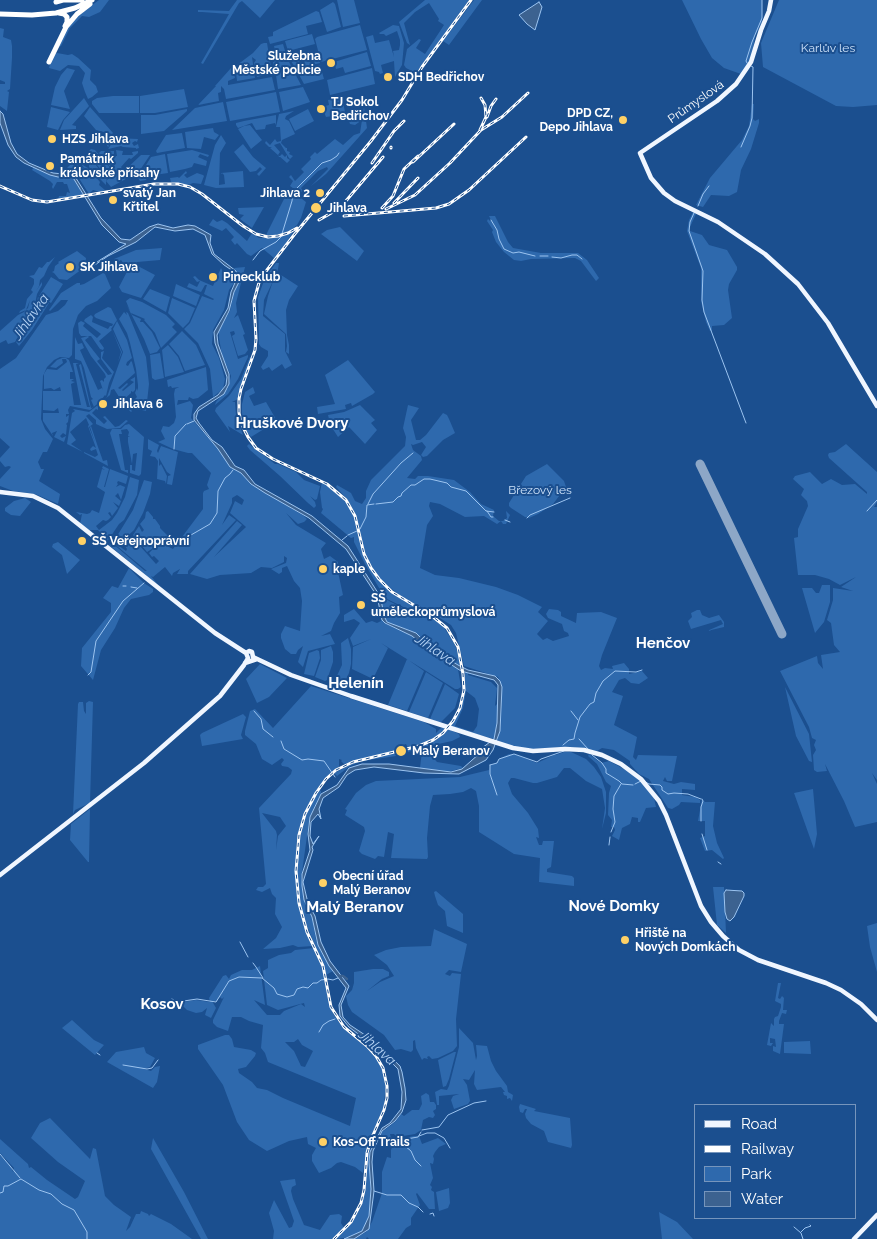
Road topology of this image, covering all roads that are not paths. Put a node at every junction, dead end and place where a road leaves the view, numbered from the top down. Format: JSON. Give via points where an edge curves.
{"nodes":[{"id":1,"x":67,"y":0,"type":"edge"},
{"id":2,"x":82,"y":0,"type":"edge"},
{"id":3,"x":87,"y":0,"type":"edge"},
{"id":4,"x":93,"y":0,"type":"edge"},
{"id":5,"x":771,"y":0,"type":"edge"},
{"id":6,"x":56,"y":2,"type":"dead end"},
{"id":7,"x":0,"y":12,"type":"edge"},
{"id":8,"x":55,"y":12,"type":"junction"},
{"id":9,"x":61,"y":35,"type":"junction"},
{"id":10,"x":48,"y":62,"type":"dead end"},
{"id":11,"x":877,"y":406,"type":"edge"},
{"id":12,"x":0,"y":492,"type":"edge"},
{"id":13,"x":251,"y":656,"type":"junction"},
{"id":14,"x":245,"y":663,"type":"junction"},
{"id":15,"x":0,"y":875,"type":"edge"},
{"id":16,"x":877,"y":1020,"type":"edge"},
{"id":17,"x":877,"y":1215,"type":"edge"},
{"id":18,"x":854,"y":1239,"type":"edge"}],
"edges":[{"from":1,"to":2,"type":"highway"},
{"from":1,"to":6,"type":"highway"},
{"from":3,"to":8,"type":"highway"},
{"from":4,"to":8,"type":"highway"},
{"from":4,"to":9,"type":"highway"},
{"from":5,"to":11,"type":"main road","name":"Průmyslová","via":[[749,65],[736,84],[640,153],[656,185],[666,196],[726,227],[765,254],[798,284],[828,323]]},
{"from":7,"to":8,"type":"highway"},
{"from":8,"to":9,"type":"highway","via":[[65,15],[67,22],[53,39]]},
{"from":9,"to":10,"type":"highway"},
{"from":12,"to":13,"type":"main road","via":[[30,496],[56,507],[215,633]]},
{"from":13,"to":14,"type":"main road"},
{"from":13,"to":14,"type":"main road"},
{"from":13,"to":16,"type":"main road","via":[[291,675],[499,744],[521,750],[579,750],[617,762],[635,774],[657,798],[702,906],[723,936],[754,958],[841,990]]},
{"from":14,"to":15,"type":"main road","via":[[220,696],[183,730]]},
{"from":17,"to":18,"type":"main road"}]}
